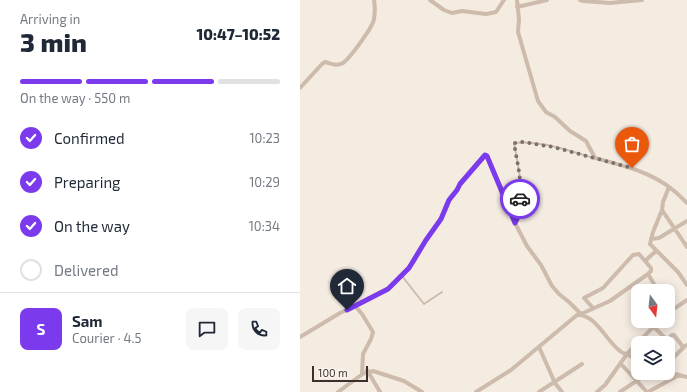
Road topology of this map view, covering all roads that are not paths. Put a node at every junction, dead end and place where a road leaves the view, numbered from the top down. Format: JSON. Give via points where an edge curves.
{"nodes":[{"id":1,"x":374,"y":0,"type":"edge"},
{"id":2,"x":430,"y":0,"type":"edge"},
{"id":3,"x":504,"y":0,"type":"edge"},
{"id":4,"x":517,"y":0,"type":"edge"},
{"id":5,"x":547,"y":0,"type":"edge"},
{"id":6,"x":580,"y":0,"type":"edge"},
{"id":7,"x":642,"y":0,"type":"edge"},
{"id":8,"x":517,"y":7,"type":"junction"},
{"id":9,"x":300,"y":88,"type":"edge"},
{"id":10,"x":595,"y":158,"type":"junction"},
{"id":11,"x":669,"y":187,"type":"junction"},
{"id":12,"x":687,"y":203,"type":"edge"},
{"id":13,"x":662,"y":210,"type":"junction"},
{"id":14,"x":687,"y":221,"type":"edge"},
{"id":15,"x":515,"y":223,"type":"junction"},
{"id":16,"x":675,"y":229,"type":"junction"},
{"id":17,"x":651,"y":239,"type":"junction"},
{"id":18,"x":687,"y":247,"type":"edge"},
{"id":19,"x":656,"y":251,"type":"junction"},
{"id":20,"x":645,"y":261,"type":"junction"},
{"id":21,"x":648,"y":274,"type":"junction"},
{"id":22,"x":402,"y":276,"type":"junction"},
{"id":23,"x":654,"y":284,"type":"edge"},
{"id":24,"x":687,"y":286,"type":"edge"},
{"id":25,"x":442,"y":292,"type":"dead end"},
{"id":26,"x":687,"y":300,"type":"edge"},
{"id":27,"x":354,"y":306,"type":"junction"},
{"id":28,"x":675,"y":307,"type":"edge"},
{"id":29,"x":593,"y":308,"type":"junction"},
{"id":30,"x":581,"y":314,"type":"junction"},
{"id":31,"x":652,"y":328,"type":"edge"},
{"id":32,"x":675,"y":336,"type":"edge"},
{"id":33,"x":300,"y":337,"type":"edge"},
{"id":34,"x":685,"y":346,"type":"edge"},
{"id":35,"x":539,"y":347,"type":"junction"},
{"id":36,"x":627,"y":354,"type":"junction"},
{"id":37,"x":631,"y":356,"type":"edge"},
{"id":38,"x":675,"y":356,"type":"edge"},
{"id":39,"x":582,"y":364,"type":"dead end"},
{"id":40,"x":621,"y":364,"type":"junction"},
{"id":41,"x":363,"y":365,"type":"junction"},
{"id":42,"x":367,"y":371,"type":"junction"},
{"id":43,"x":362,"y":374,"type":"junction"},
{"id":44,"x":675,"y":374,"type":"edge"},
{"id":45,"x":679,"y":375,"type":"junction"},
{"id":46,"x":687,"y":377,"type":"edge"},
{"id":47,"x":637,"y":381,"type":"junction"},
{"id":48,"x":555,"y":383,"type":"junction"},
{"id":49,"x":338,"y":392,"type":"edge"},
{"id":50,"x":380,"y":392,"type":"edge"},
{"id":51,"x":422,"y":392,"type":"edge"},
{"id":52,"x":476,"y":392,"type":"edge"},
{"id":53,"x":540,"y":392,"type":"edge"},
{"id":54,"x":562,"y":392,"type":"edge"},
{"id":55,"x":597,"y":392,"type":"edge"},
{"id":56,"x":620,"y":392,"type":"edge"},
{"id":57,"x":648,"y":392,"type":"edge"}],
"edges":[{"from":1,"to":9,"type":"street","via":[[372,25],[353,51],[341,63],[322,64]]},
{"from":2,"to":3,"type":"street","via":[[452,13],[462,11],[486,14],[496,12]]},
{"from":4,"to":8,"type":"street"},
{"from":5,"to":8,"type":"street"},
{"from":6,"to":7,"type":"street","via":[[610,3]]},
{"from":8,"to":10,"type":"street","via":[[518,32],[538,101],[546,112],[586,141]]},
{"from":10,"to":11,"type":"street","via":[[645,173]]},
{"from":10,"to":15,"type":"lane","via":[[553,147],[514,143],[521,187],[519,215]]},
{"from":11,"to":12,"type":"street"},
{"from":11,"to":13,"type":"street","via":[[662,202]]},
{"from":13,"to":16,"type":"street"},
{"from":13,"to":17,"type":"street"},
{"from":14,"to":16,"type":"street"},
{"from":15,"to":22,"type":"street","via":[[485,155],[449,200],[441,219]]},
{"from":15,"to":30,"type":"street","via":[[552,286]]},
{"from":16,"to":17,"type":"street","via":[[659,238]]},
{"from":16,"to":18,"type":"street"},
{"from":17,"to":19,"type":"street","via":[[650,244]]},
{"from":19,"to":20,"type":"street"},
{"from":19,"to":24,"type":"street","via":[[678,272]]},
{"from":20,"to":21,"type":"street","via":[[652,269]]},
{"from":20,"to":29,"type":"street","via":[[639,254],[633,255],[603,288],[586,296],[584,299]]},
{"from":21,"to":23,"type":"street"},
{"from":21,"to":29,"type":"street","via":[[610,300]]},
{"from":22,"to":25,"type":"lane","via":[[424,304]]},
{"from":22,"to":27,"type":"street","via":[[385,291]]},
{"from":26,"to":28,"type":"street"},
{"from":27,"to":33,"type":"street"},
{"from":27,"to":41,"type":"street","via":[[373,332],[362,354]]},
{"from":29,"to":30,"type":"street"},
{"from":30,"to":35,"type":"street","via":[[572,318]]},
{"from":30,"to":36,"type":"street","via":[[592,321],[621,352]]},
{"from":31,"to":36,"type":"street"},
{"from":32,"to":34,"type":"street"},
{"from":34,"to":38,"type":"street"},
{"from":35,"to":48,"type":"street"},
{"from":35,"to":52,"type":"street","via":[[511,370]]},
{"from":36,"to":37,"type":"street"},
{"from":36,"to":40,"type":"street"},
{"from":39,"to":48,"type":"street"},
{"from":40,"to":47,"type":"street"},
{"from":40,"to":55,"type":"street","via":[[605,386]]},
{"from":41,"to":42,"type":"street"},
{"from":41,"to":43,"type":"street"},
{"from":42,"to":43,"type":"street"},
{"from":42,"to":50,"type":"street"},
{"from":42,"to":51,"type":"street","via":[[404,381]]},
{"from":43,"to":49,"type":"street"},
{"from":44,"to":45,"type":"street"},
{"from":45,"to":46,"type":"street"},
{"from":45,"to":57,"type":"street"},
{"from":47,"to":56,"type":"street"},
{"from":47,"to":57,"type":"street"},
{"from":48,"to":53,"type":"street"},
{"from":48,"to":54,"type":"street"}]}
